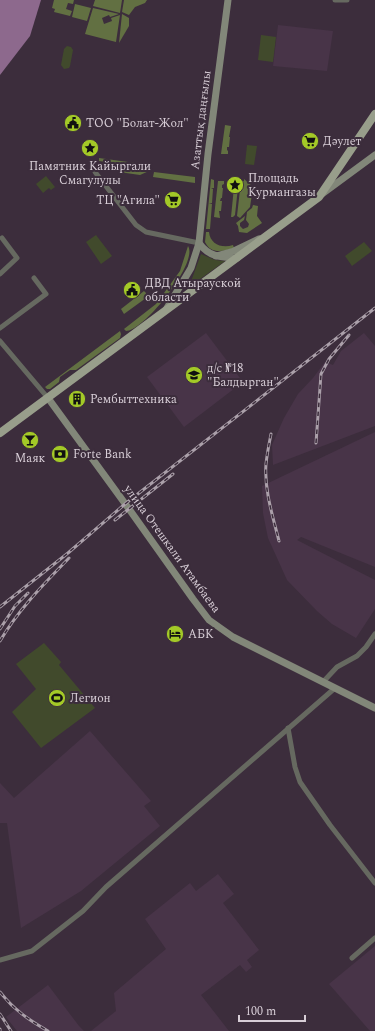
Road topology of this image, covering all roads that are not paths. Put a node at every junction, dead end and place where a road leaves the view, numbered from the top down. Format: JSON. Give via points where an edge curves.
{"nodes":[{"id":1,"x":228,"y":0,"type":"edge"},
{"id":2,"x":335,"y":0,"type":"edge"},
{"id":3,"x":347,"y":0,"type":"edge"},
{"id":4,"x":375,"y":114,"type":"edge"},
{"id":5,"x":375,"y":155,"type":"edge"},
{"id":6,"x":95,"y":172,"type":"dead end"},
{"id":7,"x":319,"y":197,"type":"junction"},
{"id":8,"x":271,"y":233,"type":"junction"},
{"id":9,"x":2,"y":238,"type":"dead end"},
{"id":10,"x":199,"y":243,"type":"junction"},
{"id":11,"x":216,"y":256,"type":"junction"},
{"id":12,"x":237,"y":258,"type":"junction"},
{"id":13,"x":0,"y":274,"type":"edge"},
{"id":14,"x":34,"y":278,"type":"dead end"},
{"id":15,"x":166,"y":309,"type":"junction"},
{"id":16,"x":0,"y":328,"type":"edge"},
{"id":17,"x":0,"y":341,"type":"edge"},
{"id":18,"x":48,"y":398,"type":"junction"},
{"id":19,"x":0,"y":433,"type":"edge"},
{"id":20,"x":375,"y":634,"type":"edge"},
{"id":21,"x":323,"y":682,"type":"junction"},
{"id":22,"x":334,"y":688,"type":"junction"},
{"id":23,"x":375,"y":708,"type":"edge"},
{"id":24,"x":288,"y":728,"type":"junction"},
{"id":25,"x":375,"y":884,"type":"edge"},
{"id":26,"x":375,"y":938,"type":"edge"},
{"id":27,"x":352,"y":958,"type":"dead end"},
{"id":28,"x":0,"y":960,"type":"edge"}],
"edges":[{"from":1,"to":10,"type":"street","name":"Азаттық даңғылы"},
{"from":2,"to":3,"type":"street"},
{"from":4,"to":7,"type":"main road"},
{"from":5,"to":7,"type":"street"},
{"from":6,"to":10,"type":"street","via":[[136,225],[146,232]]},
{"from":7,"to":8,"type":"main road"},
{"from":8,"to":11,"type":"street","via":[[234,251]]},
{"from":8,"to":12,"type":"main road"},
{"from":9,"to":13,"type":"street","via":[[17,258]]},
{"from":10,"to":11,"type":"street","via":[[204,251]]},
{"from":10,"to":15,"type":"street","name":"Азаттық даңғылы","via":[[191,268]]},
{"from":11,"to":12,"type":"street"},
{"from":12,"to":15,"type":"main road"},
{"from":14,"to":16,"type":"street","via":[[46,294]]},
{"from":15,"to":18,"type":"main road"},
{"from":17,"to":18,"type":"street"},
{"from":18,"to":19,"type":"main road"},
{"from":18,"to":21,"type":"street","name":"улица Отешкали Атамбаева","via":[[209,620],[233,637]]},
{"from":20,"to":21,"type":"street","via":[[366,648],[337,668]]},
{"from":21,"to":22,"type":"street","name":"улица Отешкали Атамбаева"},
{"from":22,"to":23,"type":"street","name":"улица Отешкали Атамбаева"},
{"from":22,"to":24,"type":"street"},
{"from":24,"to":25,"type":"street","via":[[300,782]]},
{"from":24,"to":28,"type":"street","via":[[106,887],[83,911],[32,951]]},
{"from":26,"to":27,"type":"street"}]}
